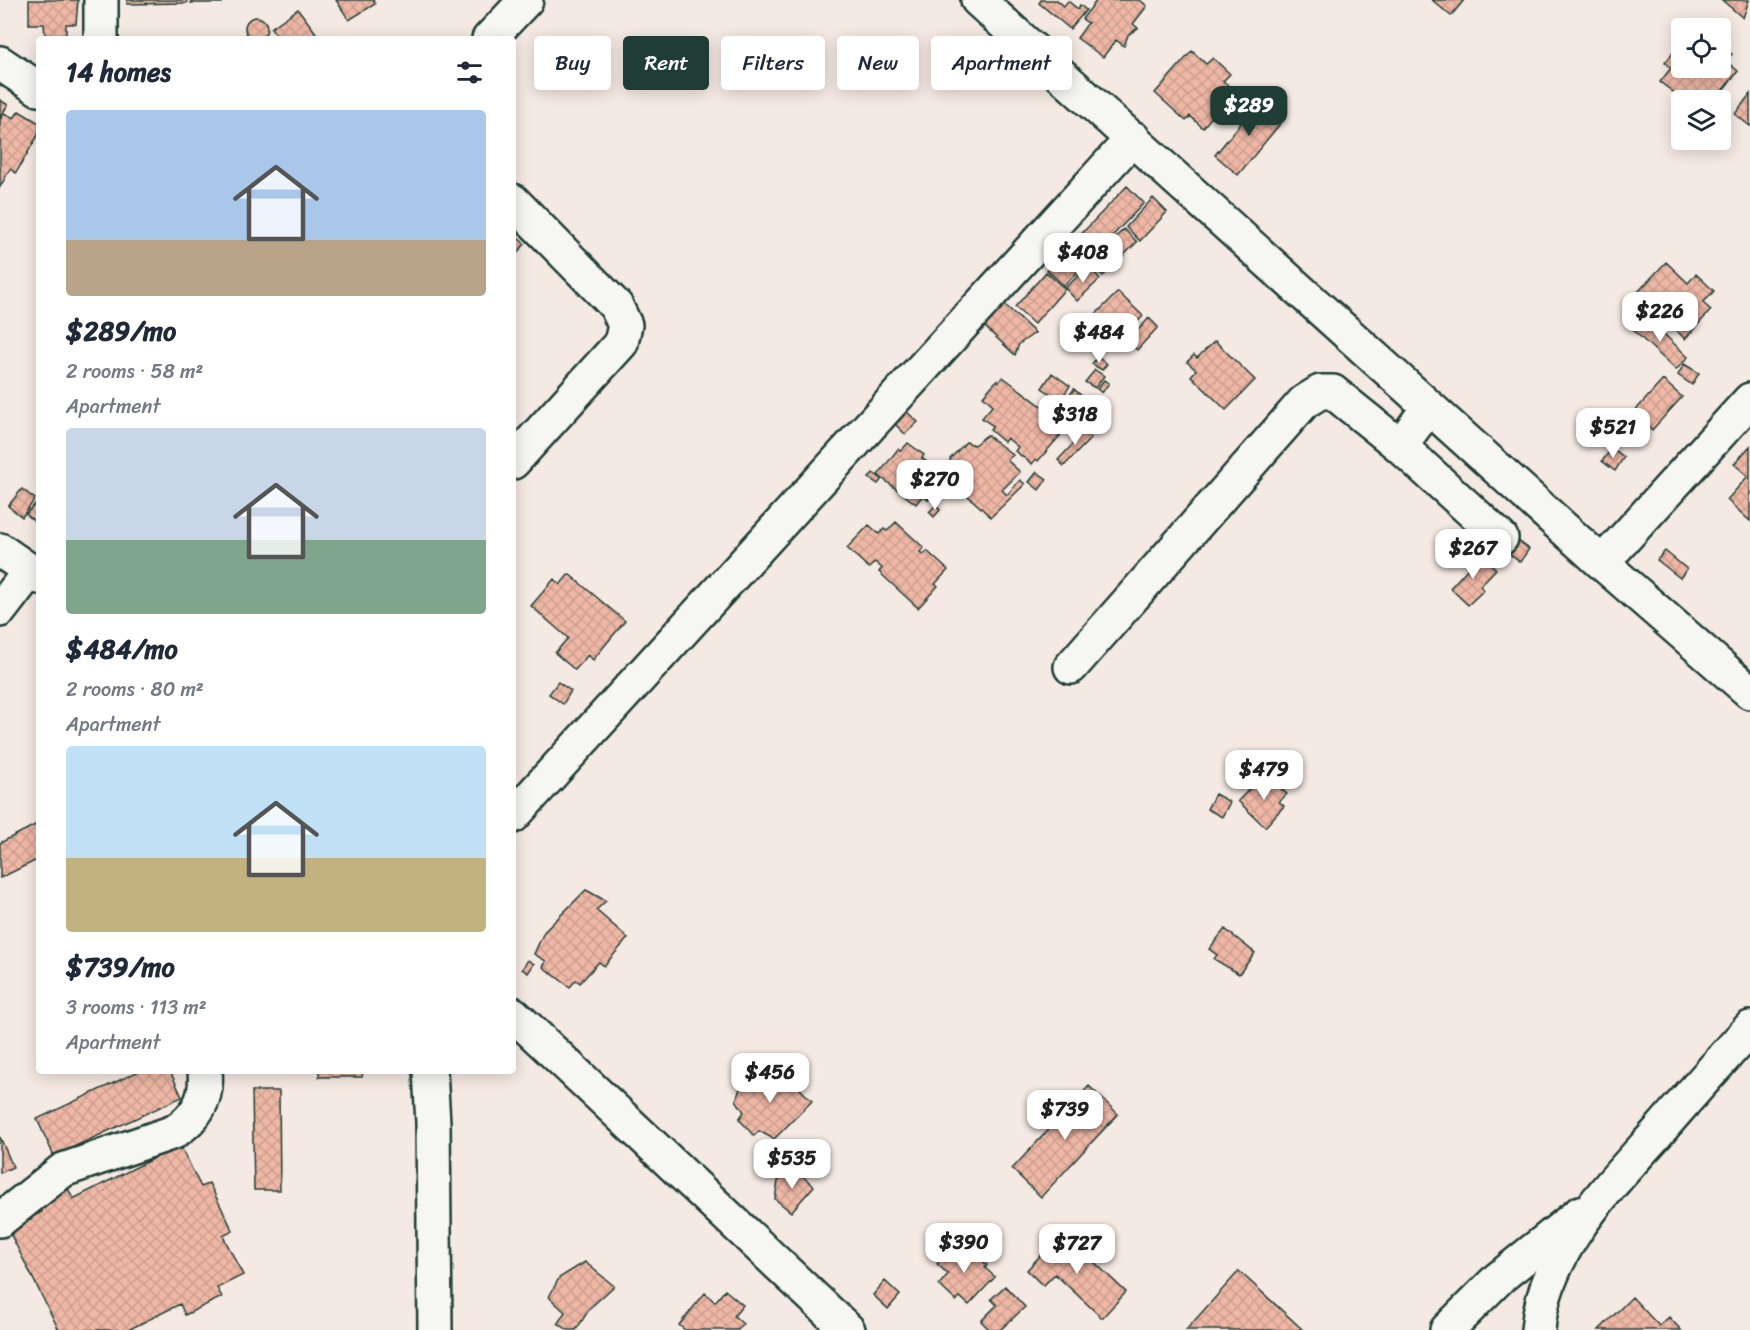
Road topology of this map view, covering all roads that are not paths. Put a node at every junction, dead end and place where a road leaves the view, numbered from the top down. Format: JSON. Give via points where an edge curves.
{"nodes":[{"id":1,"x":101,"y":0,"type":"edge"},
{"id":2,"x":526,"y":0,"type":"edge"},
{"id":3,"x":978,"y":0,"type":"edge"},
{"id":4,"x":101,"y":36,"type":"edge"},
{"id":5,"x":492,"y":36,"type":"edge"},
{"id":6,"x":0,"y":63,"type":"edge"},
{"id":7,"x":36,"y":87,"type":"edge"},
{"id":8,"x":1133,"y":138,"type":"junction"},
{"id":9,"x":516,"y":204,"type":"edge"},
{"id":10,"x":1750,"y":400,"type":"edge"},
{"id":11,"x":1430,"y":407,"type":"junction"},
{"id":12,"x":1400,"y":446,"type":"junction"},
{"id":13,"x":516,"y":459,"type":"edge"},
{"id":14,"x":1501,"y":538,"type":"dead end"},
{"id":15,"x":0,"y":550,"type":"edge"},
{"id":16,"x":1602,"y":563,"type":"junction"},
{"id":17,"x":35,"y":574,"type":"edge"},
{"id":18,"x":0,"y":610,"type":"edge"},
{"id":19,"x":1071,"y":667,"type":"dead end"},
{"id":20,"x":1750,"y":692,"type":"edge"},
{"id":21,"x":516,"y":813,"type":"edge"},
{"id":22,"x":516,"y":1017,"type":"edge"},
{"id":23,"x":1750,"y":1028,"type":"edge"},
{"id":24,"x":205,"y":1074,"type":"edge"},
{"id":25,"x":430,"y":1074,"type":"edge"},
{"id":26,"x":1596,"y":1202,"type":"junction"},
{"id":27,"x":0,"y":1220,"type":"edge"},
{"id":28,"x":435,"y":1330,"type":"edge"},
{"id":29,"x":848,"y":1330,"type":"edge"},
{"id":30,"x":1447,"y":1330,"type":"edge"},
{"id":31,"x":1538,"y":1330,"type":"edge"}],
"edges":[{"from":1,"to":4,"type":"street"},
{"from":2,"to":5,"type":"street"},
{"from":3,"to":8,"type":"street"},
{"from":6,"to":7,"type":"street"},
{"from":8,"to":11,"type":"street"},
{"from":8,"to":21,"type":"street"},
{"from":9,"to":13,"type":"street","via":[[616,306],[625,325],[621,342]]},
{"from":10,"to":16,"type":"street"},
{"from":11,"to":12,"type":"street"},
{"from":11,"to":16,"type":"street"},
{"from":12,"to":14,"type":"street"},
{"from":12,"to":19,"type":"street","via":[[1333,392],[1320,392],[1304,402]]},
{"from":15,"to":17,"type":"street"},
{"from":16,"to":20,"type":"street"},
{"from":17,"to":18,"type":"street"},
{"from":22,"to":29,"type":"street"},
{"from":23,"to":26,"type":"street"},
{"from":24,"to":27,"type":"street","via":[[202,1105],[189,1122],[174,1132],[63,1170]]},
{"from":25,"to":28,"type":"street"},
{"from":26,"to":30,"type":"street","via":[[1499,1278]]},
{"from":26,"to":31,"type":"street","via":[[1547,1284]]}]}
